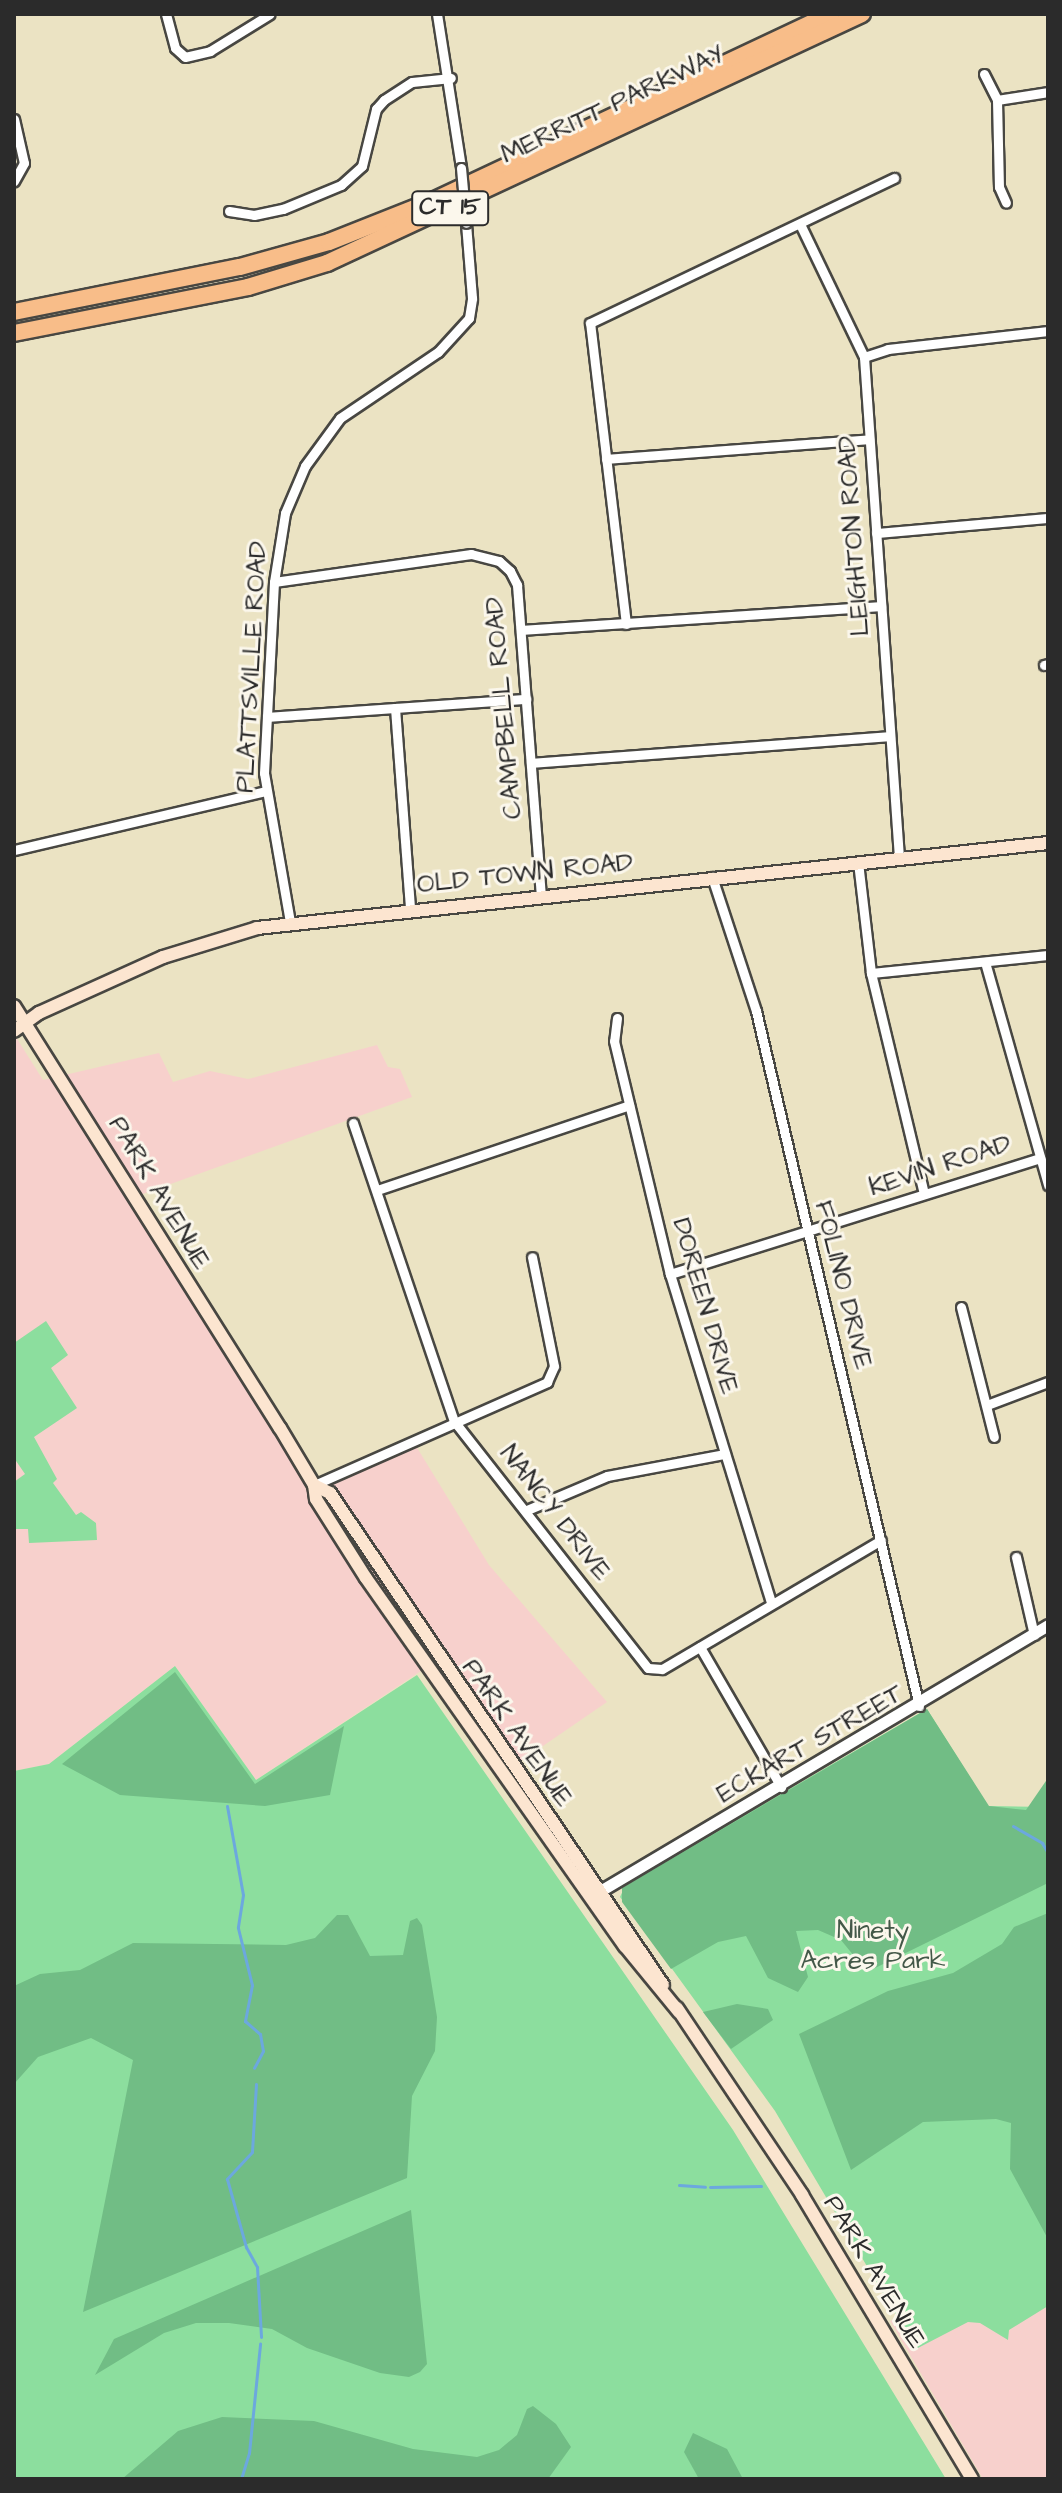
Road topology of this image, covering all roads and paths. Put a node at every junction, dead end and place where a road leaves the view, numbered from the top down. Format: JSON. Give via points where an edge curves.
{"nodes":[{"id":1,"x":166,"y":14,"type":"edge"},
{"id":2,"x":270,"y":14,"type":"edge"},
{"id":3,"x":437,"y":14,"type":"edge"},
{"id":4,"x":831,"y":14,"type":"edge"},
{"id":5,"x":862,"y":14,"type":"edge"},
{"id":6,"x":984,"y":74,"type":"dead end"},
{"id":7,"x":451,"y":78,"type":"junction"},
{"id":8,"x":1048,"y":92,"type":"edge"},
{"id":9,"x":997,"y":100,"type":"junction"},
{"id":10,"x":14,"y":119,"type":"edge"},
{"id":11,"x":894,"y":178,"type":"dead end"},
{"id":12,"x":14,"y":181,"type":"edge"},
{"id":13,"x":1006,"y":203,"type":"dead end"},
{"id":14,"x":229,"y":211,"type":"dead end"},
{"id":15,"x":800,"y":224,"type":"junction"},
{"id":16,"x":14,"y":312,"type":"edge"},
{"id":17,"x":59,"y":324,"type":"junction"},
{"id":18,"x":1048,"y":331,"type":"edge"},
{"id":19,"x":14,"y":333,"type":"edge"},
{"id":20,"x":14,"y":342,"type":"edge"},
{"id":21,"x":864,"y":357,"type":"junction"},
{"id":22,"x":869,"y":439,"type":"junction"},
{"id":23,"x":606,"y":459,"type":"junction"},
{"id":24,"x":1048,"y":518,"type":"edge"},
{"id":25,"x":876,"y":533,"type":"junction"},
{"id":26,"x":274,"y":582,"type":"junction"},
{"id":27,"x":881,"y":606,"type":"junction"},
{"id":28,"x":626,"y":624,"type":"junction"},
{"id":29,"x":521,"y":630,"type":"junction"},
{"id":30,"x":526,"y":699,"type":"junction"},
{"id":31,"x":395,"y":708,"type":"junction"},
{"id":32,"x":267,"y":717,"type":"junction"},
{"id":33,"x":890,"y":736,"type":"junction"},
{"id":34,"x":531,"y":763,"type":"junction"},
{"id":35,"x":265,"y":791,"type":"junction"},
{"id":36,"x":1048,"y":843,"type":"edge"},
{"id":37,"x":14,"y":850,"type":"edge"},
{"id":38,"x":899,"y":858,"type":"junction"},
{"id":39,"x":858,"y":862,"type":"junction"},
{"id":40,"x":712,"y":877,"type":"junction"},
{"id":41,"x":541,"y":894,"type":"junction"},
{"id":42,"x":410,"y":909,"type":"junction"},
{"id":43,"x":290,"y":922,"type":"junction"},
{"id":44,"x":1048,"y":955,"type":"edge"},
{"id":45,"x":985,"y":962,"type":"junction"},
{"id":46,"x":871,"y":973,"type":"junction"},
{"id":47,"x":14,"y":1006,"type":"edge"},
{"id":48,"x":617,"y":1018,"type":"dead end"},
{"id":49,"x":20,"y":1027,"type":"edge"},
{"id":50,"x":629,"y":1105,"type":"junction"},
{"id":51,"x":353,"y":1123,"type":"dead end"},
{"id":52,"x":1040,"y":1158,"type":"junction"},
{"id":53,"x":1048,"y":1185,"type":"edge"},
{"id":54,"x":377,"y":1190,"type":"junction"},
{"id":55,"x":924,"y":1194,"type":"junction"},
{"id":56,"x":807,"y":1231,"type":"junction"},
{"id":57,"x":532,"y":1257,"type":"dead end"},
{"id":58,"x":670,"y":1274,"type":"junction"},
{"id":59,"x":961,"y":1307,"type":"dead end"},
{"id":60,"x":1048,"y":1382,"type":"edge"},
{"id":61,"x":987,"y":1405,"type":"junction"},
{"id":62,"x":454,"y":1421,"type":"junction"},
{"id":63,"x":994,"y":1437,"type":"dead end"},
{"id":64,"x":725,"y":1454,"type":"junction"},
{"id":65,"x":314,"y":1485,"type":"junction"},
{"id":66,"x":527,"y":1510,"type":"junction"},
{"id":67,"x":881,"y":1540,"type":"junction"},
{"id":68,"x":1016,"y":1557,"type":"dead end"},
{"id":69,"x":771,"y":1603,"type":"junction"},
{"id":70,"x":1048,"y":1625,"type":"edge"},
{"id":71,"x":1034,"y":1635,"type":"junction"},
{"id":72,"x":700,"y":1647,"type":"junction"},
{"id":73,"x":443,"y":1665,"type":"junction"},
{"id":74,"x":434,"y":1677,"type":"junction"},
{"id":75,"x":919,"y":1706,"type":"junction"},
{"id":76,"x":781,"y":1787,"type":"junction"},
{"id":77,"x":596,"y":1894,"type":"junction"},
{"id":78,"x":972,"y":2479,"type":"edge"}],
"edges":[{"from":1,"to":2,"type":"street","via":[[175,48],[185,57],[210,51]]},
{"from":3,"to":7,"type":"street","name":"PLATTSVILLE ROAD"},
{"from":4,"to":16,"type":"highway","name":"MERRITT PARKWAY","number":"CT 15","via":[[435,200],[329,242],[240,267]]},
{"from":5,"to":17,"type":"highway","name":"MERRITT PARKWAY","number":"CT 15","via":[[327,263],[248,287]]},
{"from":6,"to":9,"type":"street"},
{"from":7,"to":14,"type":"street","via":[[412,82],[384,100],[372,123],[362,166],[341,185],[283,209],[254,215]]},
{"from":7,"to":26,"type":"street","name":"PLATTSVILLE ROAD","bridge":true,"via":[[466,223],[469,318],[455,338],[361,402],[316,447],[285,513]]},
{"from":8,"to":9,"type":"street"},
{"from":9,"to":13,"type":"street","via":[[999,187]]},
{"from":10,"to":12,"type":"street","via":[[24,163]]},
{"from":11,"to":15,"type":"street"},
{"from":15,"to":21,"type":"street","name":"LEIGHTON ROAD"},
{"from":15,"to":23,"type":"street","via":[[590,323]]},
{"from":17,"to":19,"type":"highway","name":"MERRITT PARKWAY","number":"CT 15"},
{"from":17,"to":20,"type":"highway"},
{"from":18,"to":21,"type":"street","via":[[888,349]]},
{"from":21,"to":22,"type":"street","name":"LEIGHTON ROAD"},
{"from":22,"to":23,"type":"street"},
{"from":22,"to":25,"type":"street","name":"LEIGHTON ROAD"},
{"from":23,"to":28,"type":"street"},
{"from":24,"to":25,"type":"street"},
{"from":25,"to":27,"type":"street","name":"LEIGHTON ROAD"},
{"from":26,"to":29,"type":"street","name":"CAMPBELL ROAD","via":[[481,554],[499,561],[514,578]]},
{"from":26,"to":32,"type":"street","name":"PLATTSVILLE ROAD"},
{"from":27,"to":28,"type":"street"},
{"from":27,"to":33,"type":"street","name":"LEIGHTON ROAD"},
{"from":28,"to":29,"type":"street"},
{"from":29,"to":30,"type":"street","name":"CAMPBELL ROAD"},
{"from":30,"to":31,"type":"street"},
{"from":30,"to":34,"type":"street","name":"CAMPBELL ROAD"},
{"from":31,"to":32,"type":"street"},
{"from":31,"to":42,"type":"street"},
{"from":32,"to":35,"type":"street","name":"PLATTSVILLE ROAD"},
{"from":33,"to":34,"type":"street"},
{"from":33,"to":38,"type":"street","name":"LEIGHTON ROAD"},
{"from":34,"to":41,"type":"street","name":"CAMPBELL ROAD"},
{"from":35,"to":37,"type":"street"},
{"from":35,"to":43,"type":"street","name":"PLATTSVILLE ROAD"},
{"from":36,"to":38,"type":"main road","name":"OLD TOWN ROAD"},
{"from":38,"to":39,"type":"main road","name":"OLD TOWN ROAD"},
{"from":39,"to":40,"type":"main road","name":"OLD TOWN ROAD"},
{"from":39,"to":46,"type":"street"},
{"from":40,"to":41,"type":"main road","name":"OLD TOWN ROAD"},
{"from":40,"to":56,"type":"street","name":"FOLINO DRIVE","via":[[756,1011]]},
{"from":41,"to":42,"type":"main road","name":"OLD TOWN ROAD"},
{"from":42,"to":43,"type":"main road","name":"OLD TOWN ROAD"},
{"from":43,"to":49,"type":"main road","name":"OLD TOWN ROAD","via":[[191,946]]},
{"from":44,"to":45,"type":"street"},
{"from":45,"to":46,"type":"street"},
{"from":45,"to":52,"type":"street"},
{"from":46,"to":55,"type":"street"},
{"from":47,"to":49,"type":"main road","name":"PARK AVENUE"},
{"from":48,"to":50,"type":"street","name":"DOREEN DRIVE","via":[[614,1041]]},
{"from":49,"to":65,"type":"main road","name":"PARK AVENUE"},
{"from":50,"to":54,"type":"street"},
{"from":50,"to":58,"type":"street","name":"DOREEN DRIVE"},
{"from":51,"to":54,"type":"street","name":"NANCY DRIVE"},
{"from":52,"to":53,"type":"street"},
{"from":52,"to":55,"type":"street","name":"KEVIN ROAD"},
{"from":54,"to":62,"type":"street","name":"NANCY DRIVE"},
{"from":55,"to":56,"type":"street","name":"KEVIN ROAD"},
{"from":56,"to":58,"type":"street","name":"KEVIN ROAD"},
{"from":56,"to":67,"type":"street","name":"FOLINO DRIVE"},
{"from":57,"to":62,"type":"street","via":[[555,1372],[542,1385]]},
{"from":58,"to":64,"type":"street","name":"DOREEN DRIVE"},
{"from":59,"to":61,"type":"street"},
{"from":60,"to":61,"type":"street"},
{"from":61,"to":63,"type":"street"},
{"from":62,"to":65,"type":"street"},
{"from":62,"to":66,"type":"street","name":"NANCY DRIVE"},
{"from":64,"to":66,"type":"street","via":[[607,1476]]},
{"from":64,"to":69,"type":"street","name":"DOREEN DRIVE"},
{"from":65,"to":73,"type":"main road","name":"PARK AVENUE","via":[[330,1493]]},
{"from":65,"to":74,"type":"main road","name":"PARK AVENUE","via":[[316,1499]]},
{"from":66,"to":72,"type":"street","name":"NANCY DRIVE","via":[[648,1668],[662,1669]]},
{"from":67,"to":69,"type":"street","name":"NANCY DRIVE"},
{"from":67,"to":75,"type":"street","name":"FOLINO DRIVE"},
{"from":68,"to":71,"type":"street"},
{"from":69,"to":72,"type":"street","name":"NANCY DRIVE"},
{"from":70,"to":71,"type":"street","name":"ECKART STREET"},
{"from":71,"to":75,"type":"street","name":"ECKART STREET"},
{"from":72,"to":76,"type":"street"},
{"from":73,"to":74,"type":"main road"},
{"from":73,"to":77,"type":"main road","name":"PARK AVENUE"},
{"from":74,"to":77,"type":"main road","name":"PARK AVENUE"},
{"from":75,"to":76,"type":"street","name":"ECKART STREET"},
{"from":76,"to":77,"type":"street","name":"ECKART STREET"},
{"from":77,"to":78,"type":"main road","name":"PARK AVENUE","via":[[802,2195]]}]}
